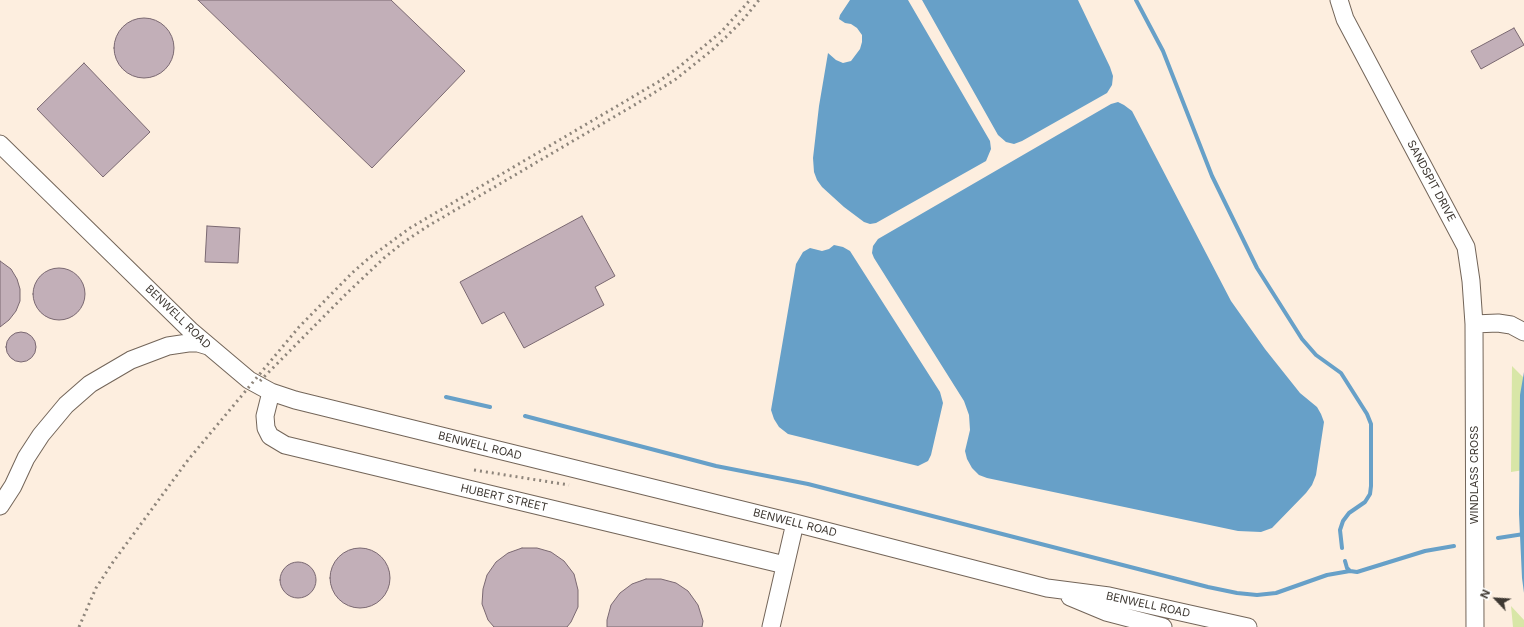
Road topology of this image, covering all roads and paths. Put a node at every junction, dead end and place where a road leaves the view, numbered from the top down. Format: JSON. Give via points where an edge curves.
{"nodes":[{"id":1,"x":1339,"y":0,"type":"edge"},
{"id":2,"x":0,"y":144,"type":"edge"},
{"id":3,"x":1474,"y":324,"type":"junction"},
{"id":4,"x":1524,"y":332,"type":"edge"},
{"id":5,"x":208,"y":346,"type":"junction"},
{"id":6,"x":271,"y":392,"type":"junction"},
{"id":7,"x":0,"y":506,"type":"edge"},
{"id":8,"x":795,"y":523,"type":"junction"},
{"id":9,"x":785,"y":565,"type":"junction"},
{"id":10,"x":1047,"y":588,"type":"junction"},
{"id":11,"x":771,"y":627,"type":"edge"},
{"id":12,"x":1163,"y":627,"type":"edge"},
{"id":13,"x":1248,"y":627,"type":"edge"},
{"id":14,"x":1475,"y":627,"type":"edge"}],
"edges":[{"from":1,"to":3,"type":"street","name":"SANDSPIT DRIVE","via":[[1345,19],[1466,247]]},
{"from":2,"to":5,"type":"street","name":"BENWELL ROAD"},
{"from":3,"to":4,"type":"street","via":[[1511,325]]},
{"from":3,"to":14,"type":"street","name":"WINDLASS CROSS"},
{"from":5,"to":6,"type":"street","name":"BENWELL ROAD","via":[[249,380]]},
{"from":5,"to":7,"type":"street","via":[[188,343],[168,346],[132,360],[90,384],[66,405],[41,435]]},
{"from":6,"to":8,"type":"street","name":"BENWELL ROAD"},
{"from":6,"to":9,"type":"street","name":"HUBERT STREET","via":[[265,416],[266,428],[270,436],[285,445]]},
{"from":8,"to":9,"type":"street"},
{"from":8,"to":10,"type":"street","name":"BENWELL ROAD"},
{"from":9,"to":11,"type":"street"},
{"from":10,"to":12,"type":"street","name":"BENWELL ROAD","via":[[1106,612]]},
{"from":10,"to":13,"type":"street","name":"BENWELL ROAD","via":[[1108,596]]}]}
